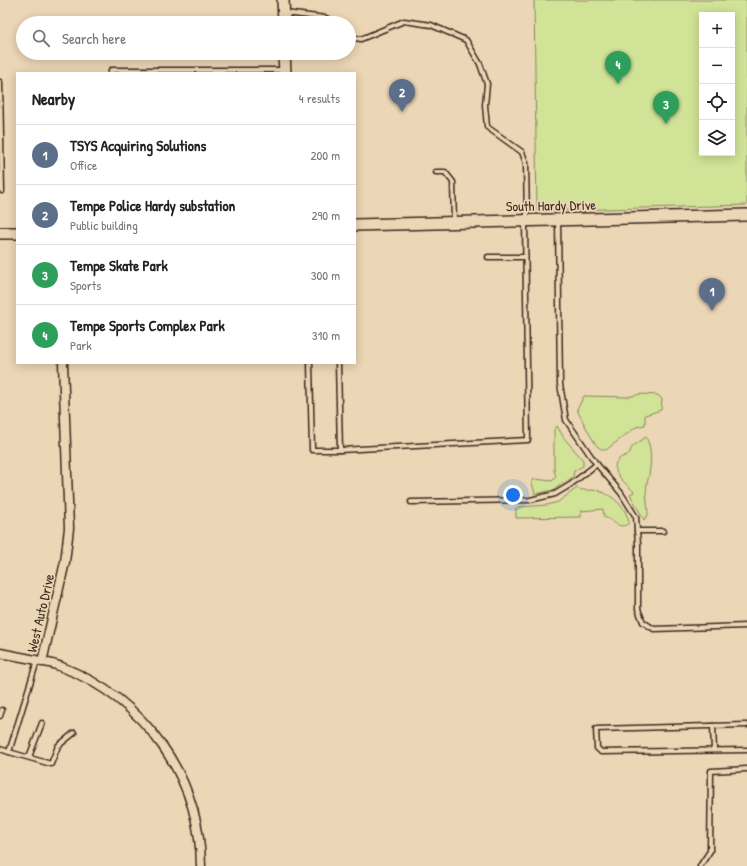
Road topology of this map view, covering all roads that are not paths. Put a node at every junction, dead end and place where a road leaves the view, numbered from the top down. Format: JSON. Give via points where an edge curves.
{"nodes":[{"id":1,"x":283,"y":0,"type":"edge"},
{"id":2,"x":284,"y":16,"type":"edge"},
{"id":3,"x":356,"y":38,"type":"edge"},
{"id":4,"x":284,"y":60,"type":"edge"},
{"id":5,"x":111,"y":72,"type":"edge"},
{"id":6,"x":285,"y":72,"type":"edge"},
{"id":7,"x":0,"y":84,"type":"edge"},
{"id":8,"x":436,"y":172,"type":"dead end"},
{"id":9,"x":2,"y":191,"type":"dead end"},
{"id":10,"x":747,"y":215,"type":"edge"},
{"id":11,"x":558,"y":220,"type":"junction"},
{"id":12,"x":526,"y":221,"type":"junction"},
{"id":13,"x":454,"y":222,"type":"junction"},
{"id":14,"x":356,"y":225,"type":"edge"},
{"id":15,"x":0,"y":233,"type":"edge"},
{"id":16,"x":16,"y":233,"type":"edge"},
{"id":17,"x":525,"y":257,"type":"junction"},
{"id":18,"x":488,"y":258,"type":"dead end"},
{"id":19,"x":63,"y":364,"type":"edge"},
{"id":20,"x":310,"y":364,"type":"edge"},
{"id":21,"x":338,"y":364,"type":"edge"},
{"id":22,"x":340,"y":450,"type":"junction"},
{"id":23,"x":597,"y":464,"type":"junction"},
{"id":24,"x":411,"y":502,"type":"dead end"},
{"id":25,"x":663,"y":530,"type":"dead end"},
{"id":26,"x":637,"y":531,"type":"junction"},
{"id":27,"x":747,"y":626,"type":"edge"},
{"id":28,"x":0,"y":653,"type":"edge"},
{"id":29,"x":39,"y":661,"type":"junction"},
{"id":30,"x":2,"y":710,"type":"dead end"},
{"id":31,"x":0,"y":716,"type":"edge"},
{"id":32,"x":42,"y":723,"type":"dead end"},
{"id":33,"x":747,"y":725,"type":"edge"},
{"id":34,"x":713,"y":726,"type":"junction"},
{"id":35,"x":74,"y":732,"type":"dead end"},
{"id":36,"x":0,"y":749,"type":"edge"},
{"id":37,"x":714,"y":750,"type":"junction"},
{"id":38,"x":747,"y":750,"type":"edge"},
{"id":39,"x":9,"y":752,"type":"junction"},
{"id":40,"x":29,"y":757,"type":"junction"},
{"id":41,"x":747,"y":769,"type":"edge"},
{"id":42,"x":201,"y":866,"type":"edge"},
{"id":43,"x":700,"y":866,"type":"edge"}],
"edges":[{"from":1,"to":2,"type":"street"},
{"from":3,"to":12,"type":"lane","via":[[360,39],[404,21],[431,25],[466,40],[480,64],[486,84],[487,128],[522,152],[526,164]]},
{"from":4,"to":6,"type":"street"},
{"from":5,"to":6,"type":"lane"},
{"from":7,"to":9,"type":"lane"},
{"from":8,"to":13,"type":"lane","via":[[445,172],[453,182]]},
{"from":10,"to":11,"type":"street","name":"South Hardy Drive"},
{"from":11,"to":12,"type":"street","name":"South Hardy Drive"},
{"from":11,"to":23,"type":"lane","via":[[560,384],[566,420]]},
{"from":12,"to":13,"type":"street","name":"South Hardy Drive"},
{"from":12,"to":17,"type":"lane"},
{"from":13,"to":14,"type":"street","name":"South Hardy Drive"},
{"from":15,"to":16,"type":"street"},
{"from":17,"to":18,"type":"lane"},
{"from":17,"to":22,"type":"lane","via":[[528,440]]},
{"from":19,"to":29,"type":"street","name":"West Auto Drive","via":[[69,528],[65,562]]},
{"from":20,"to":22,"type":"lane","via":[[312,450]]},
{"from":21,"to":22,"type":"lane"},
{"from":23,"to":24,"type":"lane","via":[[555,494],[530,500]]},
{"from":23,"to":26,"type":"lane","via":[[621,493],[636,517]]},
{"from":25,"to":26,"type":"lane"},
{"from":26,"to":27,"type":"lane","via":[[638,609],[643,622],[654,629]]},
{"from":28,"to":29,"type":"street"},
{"from":29,"to":39,"type":"lane"},
{"from":29,"to":42,"type":"street","name":"West Auto Drive","via":[[82,676],[115,696],[140,716],[174,764],[188,792],[195,817]]},
{"from":30,"to":31,"type":"lane"},
{"from":32,"to":40,"type":"lane"},
{"from":33,"to":34,"type":"lane"},
{"from":34,"to":37,"type":"lane"},
{"from":34,"to":37,"type":"lane","via":[[596,729],[596,748],[601,752]]},
{"from":35,"to":40,"type":"lane","via":[[58,746],[51,764]]},
{"from":36,"to":39,"type":"lane"},
{"from":37,"to":38,"type":"lane"},
{"from":39,"to":40,"type":"lane"},
{"from":41,"to":43,"type":"lane","via":[[711,771],[710,851]]}]}
